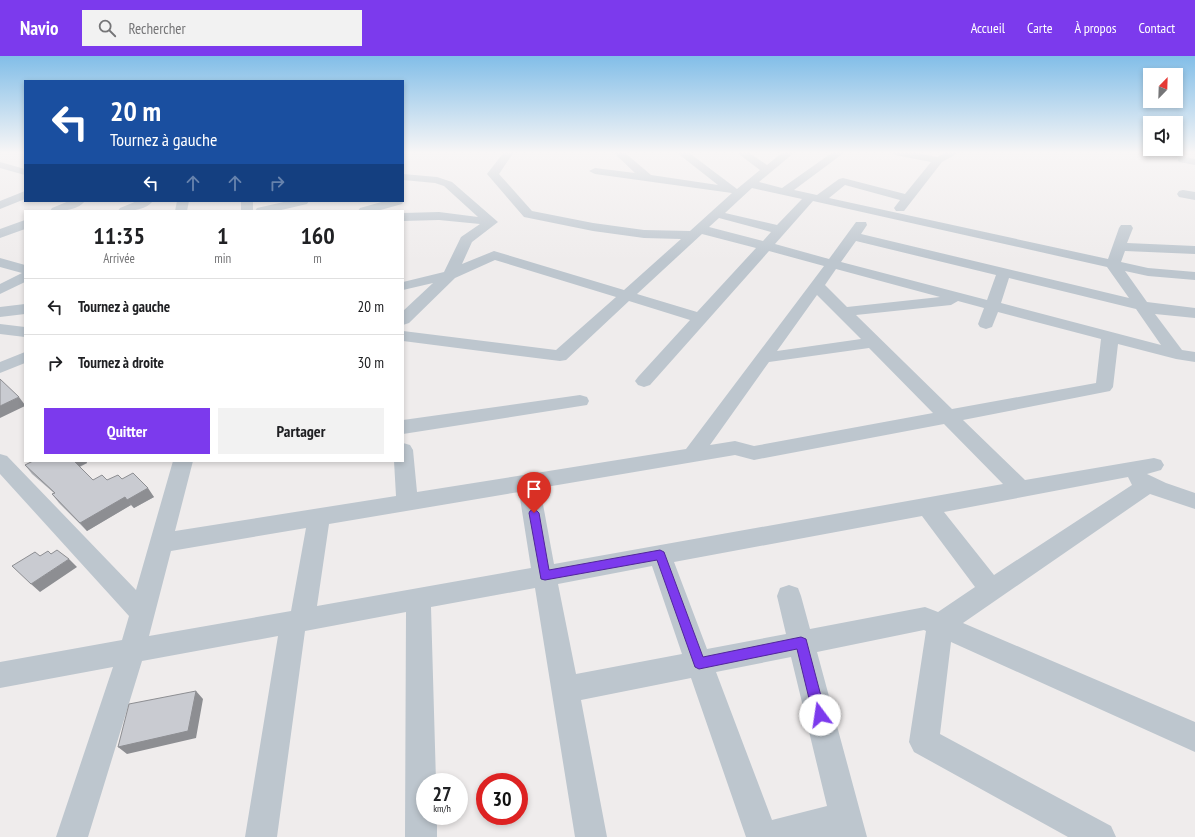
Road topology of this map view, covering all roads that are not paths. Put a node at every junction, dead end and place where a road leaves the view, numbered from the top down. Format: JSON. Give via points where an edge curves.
{"nodes":[{"id":1,"x":453,"y":188,"type":"edge"},
{"id":2,"x":506,"y":188,"type":"edge"},
{"id":3,"x":710,"y":188,"type":"edge"},
{"id":4,"x":729,"y":188,"type":"edge"},
{"id":5,"x":741,"y":188,"type":"edge"},
{"id":6,"x":772,"y":188,"type":"edge"},
{"id":7,"x":789,"y":188,"type":"edge"},
{"id":8,"x":831,"y":188,"type":"edge"},
{"id":9,"x":871,"y":188,"type":"edge"},
{"id":10,"x":916,"y":188,"type":"edge"},
{"id":11,"x":785,"y":191,"type":"junction"},
{"id":12,"x":734,"y":192,"type":"junction"},
{"id":13,"x":1183,"y":194,"type":"dead end"},
{"id":14,"x":24,"y":195,"type":"edge"},
{"id":15,"x":1195,"y":196,"type":"edge"},
{"id":16,"x":815,"y":198,"type":"junction"},
{"id":17,"x":908,"y":198,"type":"junction"},
{"id":18,"x":77,"y":202,"type":"edge"},
{"id":19,"x":145,"y":202,"type":"edge"},
{"id":20,"x":395,"y":202,"type":"edge"},
{"id":21,"x":0,"y":205,"type":"edge"},
{"id":22,"x":303,"y":205,"type":"edge"},
{"id":23,"x":0,"y":208,"type":"edge"},
{"id":24,"x":58,"y":210,"type":"edge"},
{"id":25,"x":126,"y":210,"type":"edge"},
{"id":26,"x":268,"y":210,"type":"edge"},
{"id":27,"x":367,"y":210,"type":"edge"},
{"id":28,"x":872,"y":211,"type":"junction"},
{"id":29,"x":716,"y":214,"type":"junction"},
{"id":30,"x":20,"y":216,"type":"edge"},
{"id":31,"x":893,"y":216,"type":"junction"},
{"id":32,"x":404,"y":217,"type":"edge"},
{"id":33,"x":492,"y":222,"type":"junction"},
{"id":34,"x":1126,"y":228,"type":"dead end"},
{"id":35,"x":780,"y":230,"type":"junction"},
{"id":36,"x":696,"y":232,"type":"junction"},
{"id":37,"x":0,"y":234,"type":"edge"},
{"id":38,"x":854,"y":236,"type":"junction"},
{"id":39,"x":766,"y":246,"type":"junction"},
{"id":40,"x":1119,"y":247,"type":"junction"},
{"id":41,"x":1195,"y":250,"type":"edge"},
{"id":42,"x":24,"y":255,"type":"edge"},
{"id":43,"x":2,"y":263,"type":"edge"},
{"id":44,"x":833,"y":264,"type":"junction"},
{"id":45,"x":1113,"y":264,"type":"junction"},
{"id":46,"x":24,"y":270,"type":"edge"},
{"id":47,"x":1004,"y":272,"type":"junction"},
{"id":48,"x":450,"y":275,"type":"junction"},
{"id":49,"x":1195,"y":276,"type":"edge"},
{"id":50,"x":24,"y":277,"type":"edge"},
{"id":51,"x":404,"y":286,"type":"edge"},
{"id":52,"x":817,"y":286,"type":"junction"},
{"id":53,"x":0,"y":290,"type":"edge"},
{"id":54,"x":626,"y":295,"type":"junction"},
{"id":55,"x":963,"y":298,"type":"junction"},
{"id":56,"x":1141,"y":305,"type":"junction"},
{"id":57,"x":992,"y":306,"type":"junction"},
{"id":58,"x":24,"y":310,"type":"edge"},
{"id":59,"x":0,"y":312,"type":"edge"},
{"id":60,"x":844,"y":312,"type":"junction"},
{"id":61,"x":1195,"y":313,"type":"edge"},
{"id":62,"x":700,"y":318,"type":"junction"},
{"id":63,"x":404,"y":319,"type":"edge"},
{"id":64,"x":986,"y":324,"type":"dead end"},
{"id":65,"x":0,"y":329,"type":"edge"},
{"id":66,"x":24,"y":332,"type":"edge"},
{"id":67,"x":404,"y":336,"type":"edge"},
{"id":68,"x":1110,"y":337,"type":"junction"},
{"id":69,"x":874,"y":342,"type":"junction"},
{"id":70,"x":1176,"y":354,"type":"junction"},
{"id":71,"x":1195,"y":356,"type":"edge"},
{"id":72,"x":24,"y":357,"type":"edge"},
{"id":73,"x":764,"y":358,"type":"junction"},
{"id":74,"x":0,"y":368,"type":"edge"},
{"id":75,"x":644,"y":381,"type":"dead end"},
{"id":76,"x":580,"y":401,"type":"dead end"},
{"id":77,"x":948,"y":416,"type":"junction"},
{"id":78,"x":404,"y":426,"type":"edge"},
{"id":79,"x":692,"y":455,"type":"junction"},
{"id":80,"x":0,"y":461,"type":"edge"},
{"id":81,"x":183,"y":462,"type":"edge"},
{"id":82,"x":404,"y":462,"type":"edge"},
{"id":83,"x":1151,"y":475,"type":"junction"},
{"id":84,"x":528,"y":482,"type":"junction"},
{"id":85,"x":1021,"y":489,"type":"junction"},
{"id":86,"x":1195,"y":501,"type":"edge"},
{"id":87,"x":407,"y":502,"type":"junction"},
{"id":88,"x":927,"y":506,"type":"junction"},
{"id":89,"x":319,"y":517,"type":"junction"},
{"id":90,"x":161,"y":543,"type":"junction"},
{"id":91,"x":660,"y":555,"type":"junction"},
{"id":92,"x":545,"y":576,"type":"junction"},
{"id":93,"x":991,"y":590,"type":"junction"},
{"id":94,"x":789,"y":596,"type":"dead end"},
{"id":95,"x":418,"y":599,"type":"junction"},
{"id":96,"x":142,"y":613,"type":"junction"},
{"id":97,"x":297,"y":621,"type":"junction"},
{"id":98,"x":940,"y":624,"type":"junction"},
{"id":99,"x":801,"y":642,"type":"junction"},
{"id":100,"x":132,"y":651,"type":"junction"},
{"id":101,"x":699,"y":663,"type":"junction"},
{"id":102,"x":0,"y":675,"type":"edge"},
{"id":103,"x":565,"y":690,"type":"junction"},
{"id":104,"x":1195,"y":736,"type":"edge"},
{"id":105,"x":848,"y":827,"type":"edge"},
{"id":106,"x":72,"y":837,"type":"edge"},
{"id":107,"x":260,"y":837,"type":"edge"},
{"id":108,"x":421,"y":837,"type":"edge"},
{"id":109,"x":591,"y":837,"type":"edge"},
{"id":110,"x":762,"y":837,"type":"edge"},
{"id":111,"x":770,"y":837,"type":"edge"},
{"id":112,"x":1100,"y":837,"type":"edge"}],
"edges":[{"from":1,"to":33,"type":"street"},
{"from":2,"to":36,"type":"street","via":[[528,214],[644,234]]},
{"from":3,"to":12,"type":"street"},
{"from":4,"to":12,"type":"street"},
{"from":5,"to":12,"type":"street"},
{"from":6,"to":11,"type":"street"},
{"from":7,"to":11,"type":"street"},
{"from":8,"to":16,"type":"street"},
{"from":9,"to":17,"type":"street"},
{"from":10,"to":17,"type":"street"},
{"from":11,"to":16,"type":"street"},
{"from":12,"to":29,"type":"street"},
{"from":13,"to":15,"type":"street"},
{"from":14,"to":21,"type":"street"},
{"from":16,"to":28,"type":"street"},
{"from":16,"to":35,"type":"street"},
{"from":17,"to":31,"type":"street"},
{"from":18,"to":24,"type":"street"},
{"from":19,"to":25,"type":"street"},
{"from":20,"to":27,"type":"street"},
{"from":22,"to":26,"type":"street"},
{"from":23,"to":30,"type":"street"},
{"from":28,"to":31,"type":"street"},
{"from":28,"to":38,"type":"street"},
{"from":29,"to":35,"type":"street"},
{"from":29,"to":36,"type":"street"},
{"from":30,"to":37,"type":"street"},
{"from":31,"to":45,"type":"street"},
{"from":32,"to":33,"type":"street","via":[[439,216]]},
{"from":33,"to":48,"type":"street","via":[[466,240]]},
{"from":34,"to":40,"type":"street"},
{"from":35,"to":39,"type":"street"},
{"from":36,"to":39,"type":"street"},
{"from":36,"to":54,"type":"street"},
{"from":38,"to":44,"type":"street"},
{"from":38,"to":47,"type":"street"},
{"from":39,"to":44,"type":"street"},
{"from":39,"to":62,"type":"street"},
{"from":40,"to":41,"type":"street"},
{"from":40,"to":45,"type":"street"},
{"from":42,"to":43,"type":"street"},
{"from":43,"to":46,"type":"street"},
{"from":44,"to":52,"type":"street"},
{"from":44,"to":55,"type":"street"},
{"from":45,"to":49,"type":"street","via":[[1148,272]]},
{"from":45,"to":56,"type":"street"},
{"from":47,"to":56,"type":"street"},
{"from":47,"to":57,"type":"street"},
{"from":48,"to":51,"type":"street"},
{"from":48,"to":54,"type":"street","via":[[494,255]]},
{"from":48,"to":63,"type":"street"},
{"from":50,"to":53,"type":"street"},
{"from":52,"to":60,"type":"street"},
{"from":52,"to":73,"type":"street"},
{"from":54,"to":62,"type":"street"},
{"from":54,"to":67,"type":"street","via":[[560,356]]},
{"from":55,"to":57,"type":"street"},
{"from":55,"to":60,"type":"street"},
{"from":56,"to":61,"type":"street"},
{"from":56,"to":70,"type":"street"},
{"from":57,"to":64,"type":"street"},
{"from":57,"to":68,"type":"street"},
{"from":58,"to":59,"type":"street"},
{"from":60,"to":69,"type":"street"},
{"from":62,"to":75,"type":"street"},
{"from":65,"to":66,"type":"street"},
{"from":68,"to":70,"type":"street"},
{"from":68,"to":77,"type":"street","via":[[1104,387]]},
{"from":69,"to":73,"type":"street"},
{"from":69,"to":77,"type":"street"},
{"from":70,"to":71,"type":"street"},
{"from":72,"to":74,"type":"street"},
{"from":73,"to":79,"type":"street"},
{"from":76,"to":78,"type":"street"},
{"from":77,"to":79,"type":"street","via":[[754,453],[735,448]]},
{"from":77,"to":85,"type":"street"},
{"from":79,"to":84,"type":"street"},
{"from":80,"to":96,"type":"street"},
{"from":81,"to":90,"type":"street"},
{"from":82,"to":87,"type":"street"},
{"from":83,"to":85,"type":"street","via":[[1126,469]]},
{"from":83,"to":86,"type":"street","via":[[1171,494]]},
{"from":83,"to":93,"type":"street"},
{"from":84,"to":87,"type":"street"},
{"from":84,"to":92,"type":"street"},
{"from":85,"to":88,"type":"street"},
{"from":87,"to":89,"type":"street"},
{"from":88,"to":91,"type":"street"},
{"from":88,"to":93,"type":"street"},
{"from":89,"to":90,"type":"street"},
{"from":89,"to":97,"type":"street"},
{"from":90,"to":96,"type":"street"},
{"from":91,"to":92,"type":"street"},
{"from":91,"to":101,"type":"street"},
{"from":92,"to":95,"type":"street"},
{"from":92,"to":103,"type":"street"},
{"from":93,"to":98,"type":"street"},
{"from":94,"to":99,"type":"street"},
{"from":95,"to":97,"type":"street"},
{"from":95,"to":108,"type":"street"},
{"from":96,"to":100,"type":"street"},
{"from":97,"to":100,"type":"street"},
{"from":97,"to":107,"type":"street"},
{"from":98,"to":99,"type":"street","via":[[925,618]]},
{"from":98,"to":104,"type":"street"},
{"from":98,"to":112,"type":"street","via":[[924,742]]},
{"from":99,"to":101,"type":"street"},
{"from":99,"to":105,"type":"street"},
{"from":100,"to":102,"type":"street"},
{"from":100,"to":106,"type":"street"},
{"from":101,"to":103,"type":"street"},
{"from":101,"to":110,"type":"street"},
{"from":103,"to":109,"type":"street"},
{"from":105,"to":111,"type":"street"}]}
